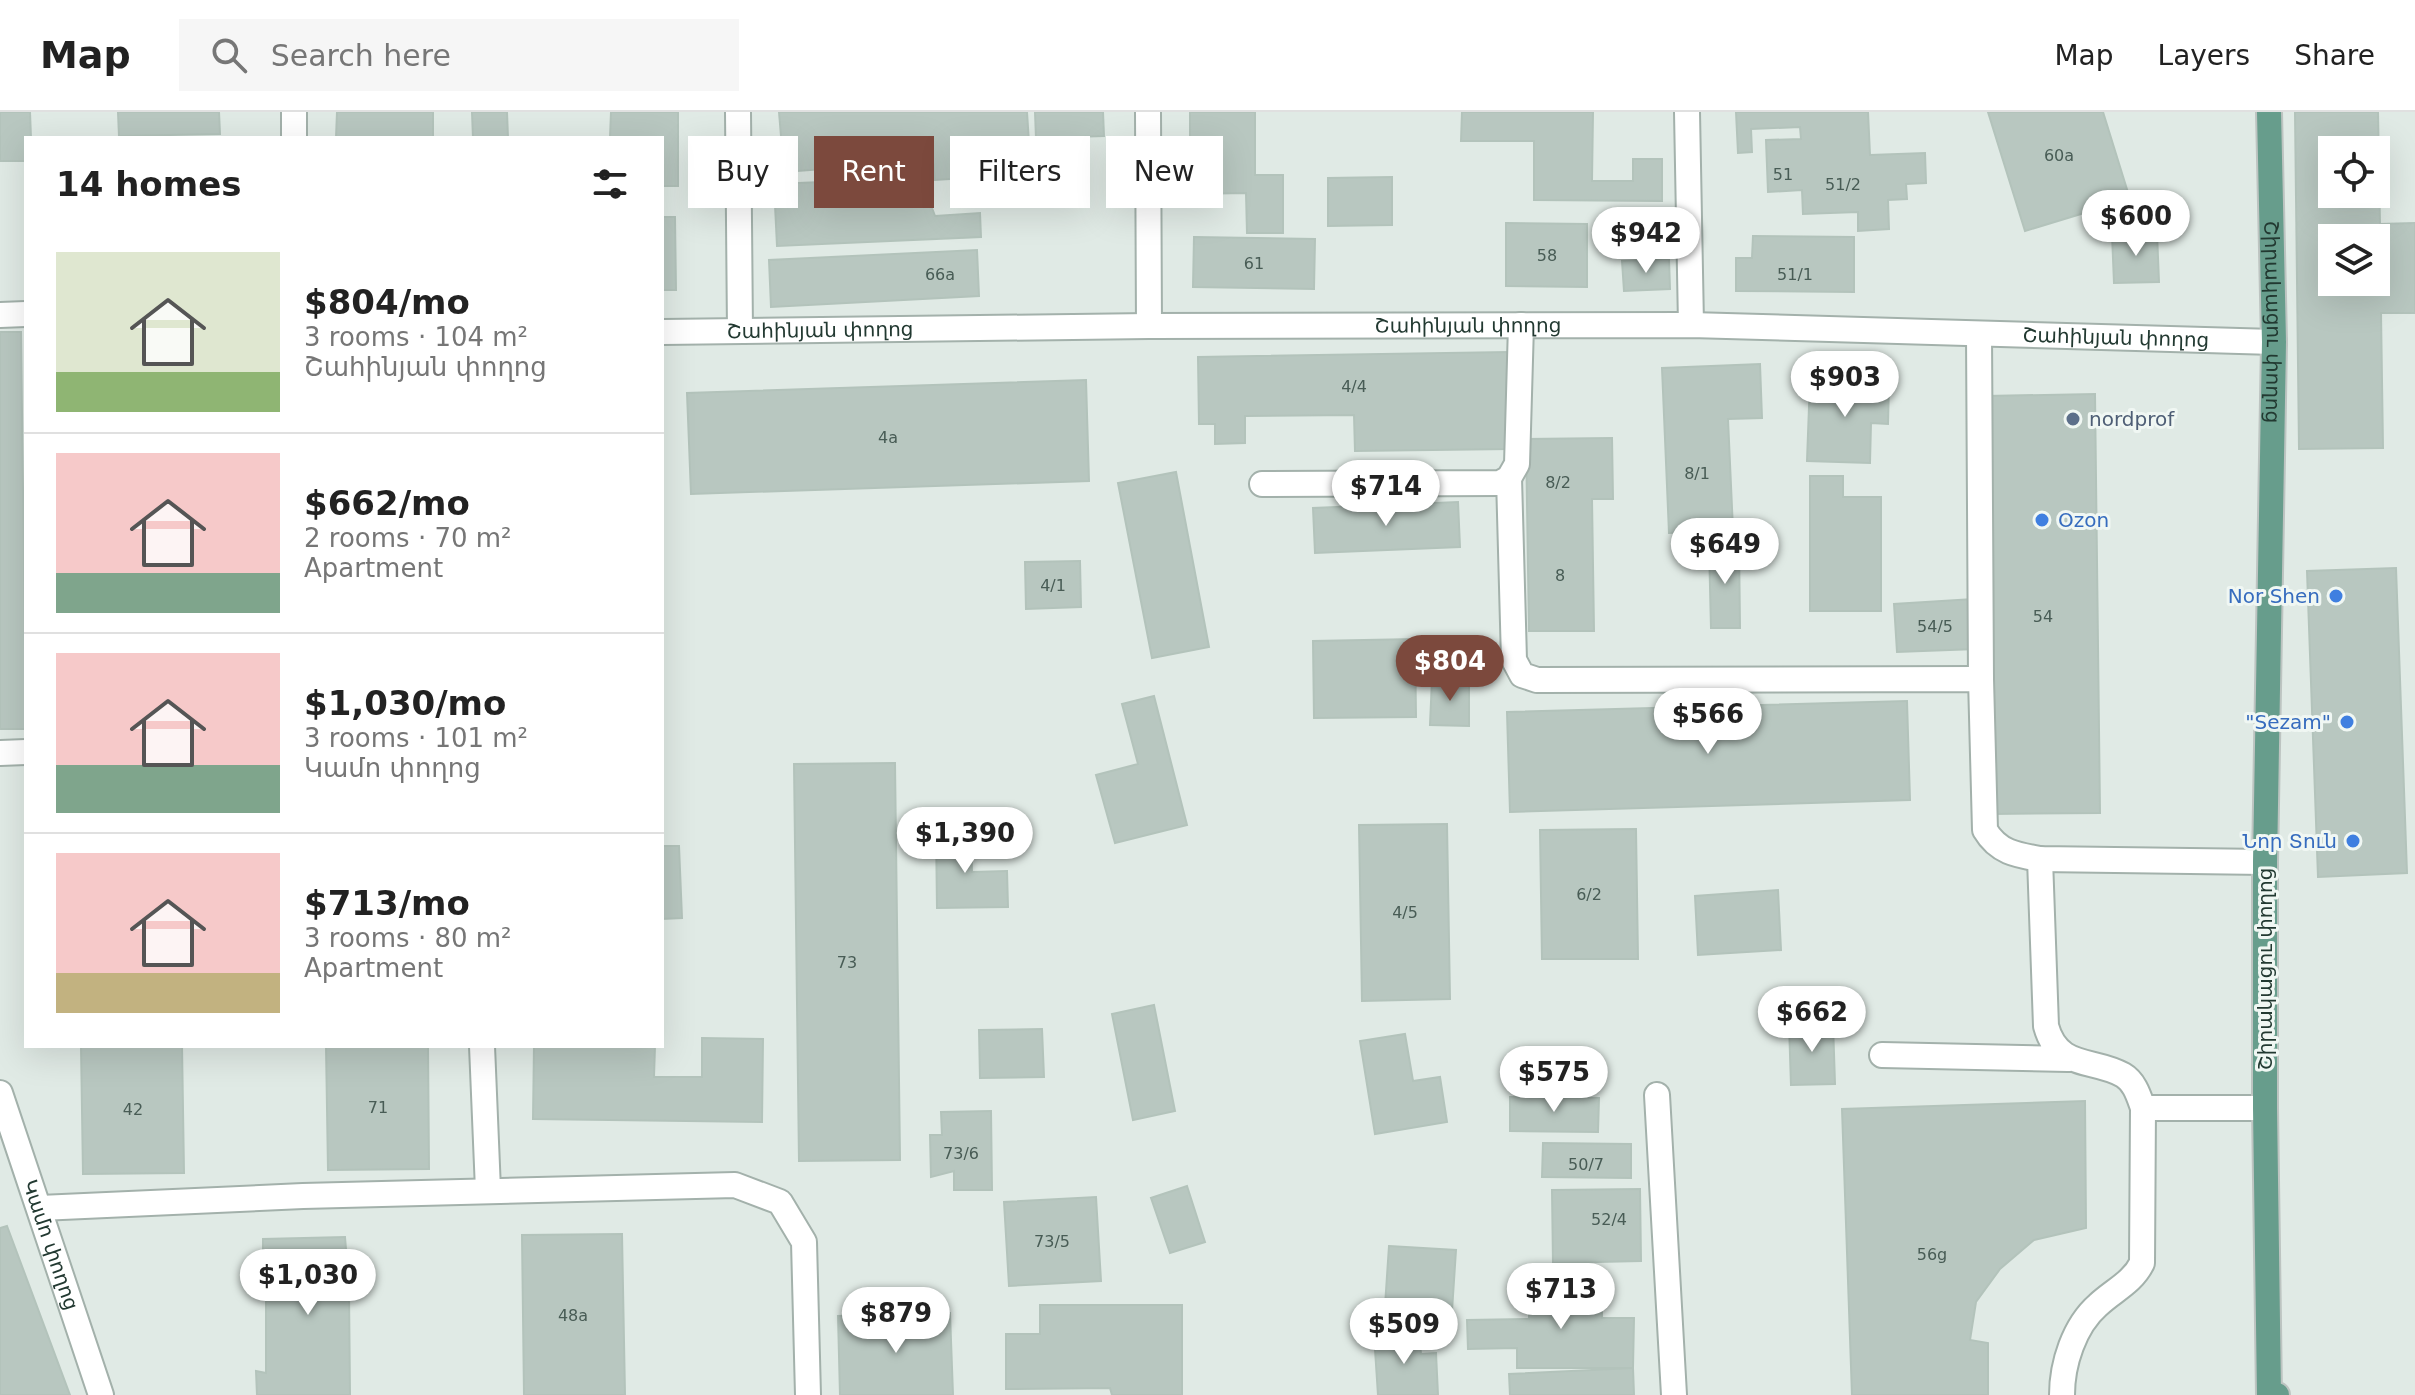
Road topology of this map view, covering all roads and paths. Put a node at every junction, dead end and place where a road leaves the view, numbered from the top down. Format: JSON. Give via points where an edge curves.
{"nodes":[{"id":1,"x":294,"y":112,"type":"edge"},
{"id":2,"x":738,"y":112,"type":"edge"},
{"id":3,"x":1148,"y":112,"type":"edge"},
{"id":4,"x":1687,"y":112,"type":"edge"},
{"id":5,"x":2269,"y":112,"type":"edge"},
{"id":6,"x":294,"y":136,"type":"edge"},
{"id":7,"x":24,"y":314,"type":"edge"},
{"id":8,"x":0,"y":315,"type":"edge"},
{"id":9,"x":1521,"y":325,"type":"junction"},
{"id":10,"x":1691,"y":325,"type":"junction"},
{"id":11,"x":1149,"y":326,"type":"junction"},
{"id":12,"x":740,"y":331,"type":"junction"},
{"id":13,"x":664,"y":332,"type":"edge"},
{"id":14,"x":1979,"y":334,"type":"junction"},
{"id":15,"x":2274,"y":342,"type":"junction"},
{"id":16,"x":1509,"y":478,"type":"junction"},
{"id":17,"x":1262,"y":484,"type":"dead end"},
{"id":18,"x":1981,"y":679,"type":"junction"},
{"id":19,"x":24,"y":752,"type":"edge"},
{"id":20,"x":0,"y":753,"type":"edge"},
{"id":21,"x":2040,"y":859,"type":"junction"},
{"id":22,"x":2265,"y":862,"type":"junction"},
{"id":23,"x":482,"y":1048,"type":"edge"},
{"id":24,"x":1882,"y":1055,"type":"dead end"},
{"id":25,"x":2068,"y":1059,"type":"junction"},
{"id":26,"x":0,"y":1093,"type":"edge"},
{"id":27,"x":1657,"y":1095,"type":"dead end"},
{"id":28,"x":2143,"y":1108,"type":"junction"},
{"id":29,"x":2265,"y":1108,"type":"junction"},
{"id":30,"x":488,"y":1190,"type":"junction"},
{"id":31,"x":40,"y":1208,"type":"junction"},
{"id":32,"x":101,"y":1395,"type":"edge"},
{"id":33,"x":808,"y":1395,"type":"edge"},
{"id":34,"x":1674,"y":1395,"type":"edge"},
{"id":35,"x":2062,"y":1395,"type":"edge"},
{"id":36,"x":2269,"y":1395,"type":"edge"},
{"id":37,"x":2277,"y":1395,"type":"edge"}],
"edges":[{"from":1,"to":6,"type":"street"},
{"from":2,"to":12,"type":"street"},
{"from":3,"to":11,"type":"street"},
{"from":4,"to":10,"type":"street"},
{"from":5,"to":15,"type":"main road","name":"Շիրակացու փողոց"},
{"from":7,"to":8,"type":"street"},
{"from":9,"to":10,"type":"street","name":"Շահինյան փողոց"},
{"from":9,"to":11,"type":"street","name":"Շահինյան փողոց"},
{"from":9,"to":16,"type":"street","via":[[1517,464]]},
{"from":10,"to":14,"type":"street","name":"Շահինյան փողոց"},
{"from":11,"to":12,"type":"street","name":"Շահինյան փողոց"},
{"from":12,"to":13,"type":"street","name":"Շահինյան փողոց"},
{"from":14,"to":15,"type":"street","name":"Շահինյան փողոց"},
{"from":14,"to":18,"type":"street"},
{"from":15,"to":22,"type":"main road","name":"Շիրակացու փողոց"},
{"from":16,"to":17,"type":"street","via":[[1500,483]]},
{"from":16,"to":18,"type":"street","via":[[1514,660],[1522,675],[1537,680]]},
{"from":18,"to":21,"type":"street","via":[[1985,830],[2011,854]]},
{"from":19,"to":20,"type":"street"},
{"from":21,"to":22,"type":"street"},
{"from":21,"to":25,"type":"street","via":[[2046,1026]]},
{"from":22,"to":29,"type":"main road","name":"Շիրակացու փողոց"},
{"from":23,"to":30,"type":"street"},
{"from":24,"to":25,"type":"street"},
{"from":25,"to":28,"type":"street","via":[[2125,1076]]},
{"from":26,"to":31,"type":"street","name":"Կամո փողոց"},
{"from":27,"to":34,"type":"street"},
{"from":28,"to":29,"type":"street"},
{"from":28,"to":35,"type":"street","via":[[2142,1263],[2135,1277],[2096,1306],[2073,1338]]},
{"from":29,"to":36,"type":"main road","name":"Շիրակացու փողոց"},
{"from":30,"to":31,"type":"street"},
{"from":30,"to":33,"type":"street","via":[[735,1185],[780,1202],[804,1242]]},
{"from":31,"to":32,"type":"street","name":"Կամո փողոց"},
{"from":36,"to":37,"type":"main road"}]}
